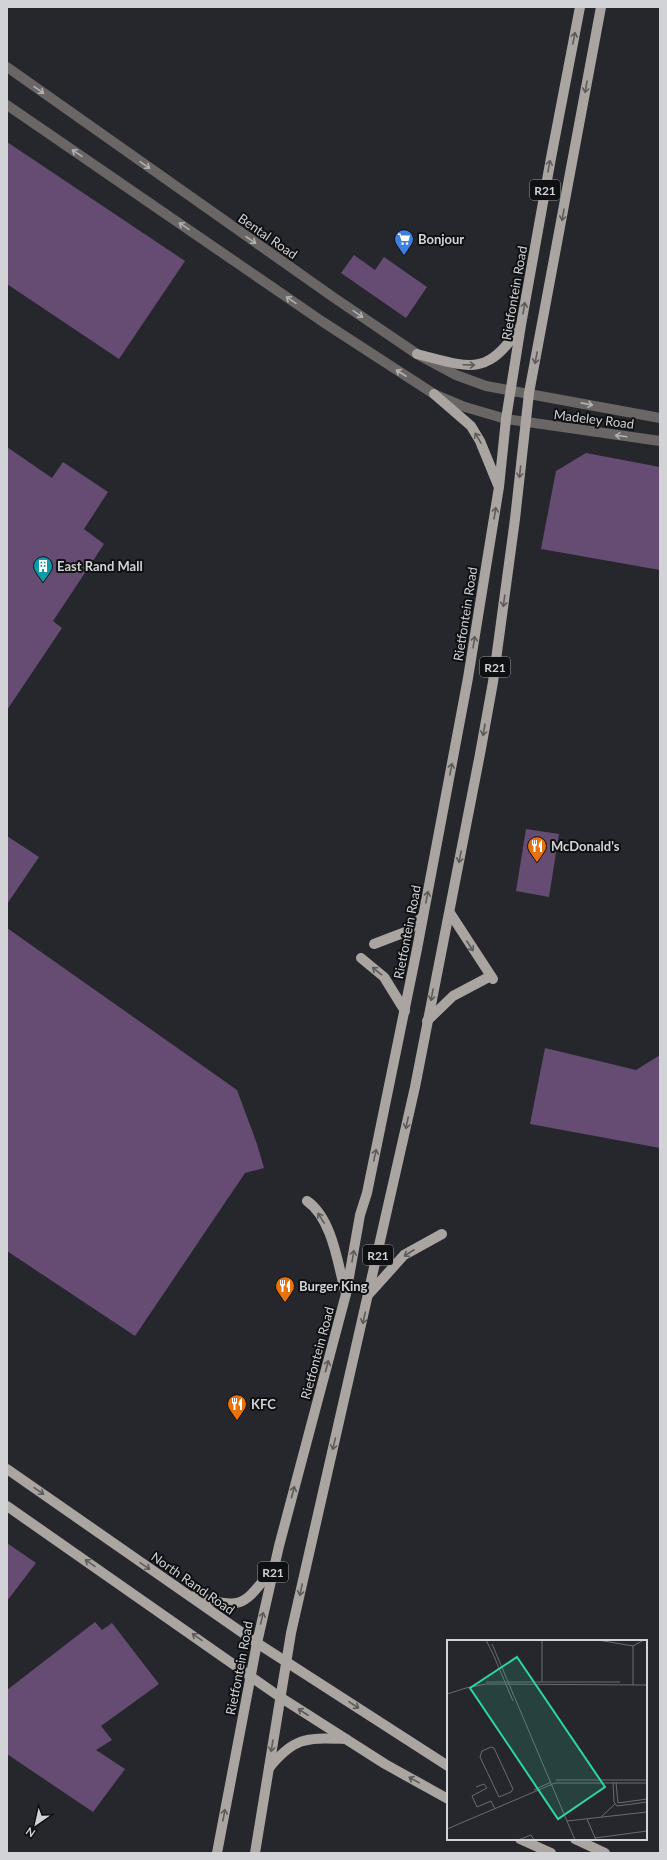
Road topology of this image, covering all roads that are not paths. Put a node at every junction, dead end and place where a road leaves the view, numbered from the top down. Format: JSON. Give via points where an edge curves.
{"nodes":[{"id":1,"x":580,"y":7,"type":"edge"},
{"id":2,"x":601,"y":7,"type":"edge"},
{"id":3,"x":7,"y":68,"type":"edge"},
{"id":4,"x":7,"y":105,"type":"edge"},
{"id":5,"x":522,"y":325,"type":"junction"},
{"id":6,"x":417,"y":354,"type":"junction"},
{"id":7,"x":511,"y":390,"type":"junction"},
{"id":8,"x":529,"y":393,"type":"junction"},
{"id":9,"x":434,"y":394,"type":"junction"},
{"id":10,"x":660,"y":418,"type":"edge"},
{"id":11,"x":506,"y":419,"type":"junction"},
{"id":12,"x":526,"y":423,"type":"junction"},
{"id":13,"x":660,"y":441,"type":"edge"},
{"id":14,"x":499,"y":487,"type":"junction"},
{"id":15,"x":450,"y":913,"type":"junction"},
{"id":16,"x":423,"y":916,"type":"junction"},
{"id":17,"x":374,"y":944,"type":"dead end"},
{"id":18,"x":360,"y":958,"type":"dead end"},
{"id":19,"x":405,"y":1011,"type":"junction"},
{"id":20,"x":427,"y":1021,"type":"junction"},
{"id":21,"x":307,"y":1201,"type":"dead end"},
{"id":22,"x":442,"y":1234,"type":"dead end"},
{"id":23,"x":346,"y":1294,"type":"junction"},
{"id":24,"x":369,"y":1294,"type":"junction"},
{"id":25,"x":7,"y":1469,"type":"edge"},
{"id":26,"x":7,"y":1506,"type":"edge"},
{"id":27,"x":274,"y":1567,"type":"junction"},
{"id":28,"x":186,"y":1594,"type":"junction"},
{"id":29,"x":257,"y":1643,"type":"junction"},
{"id":30,"x":286,"y":1660,"type":"junction"},
{"id":31,"x":250,"y":1674,"type":"junction"},
{"id":32,"x":280,"y":1697,"type":"junction"},
{"id":33,"x":346,"y":1739,"type":"junction"},
{"id":34,"x":447,"y":1765,"type":"edge"},
{"id":35,"x":268,"y":1768,"type":"junction"},
{"id":36,"x":447,"y":1798,"type":"edge"},
{"id":37,"x":522,"y":1840,"type":"edge"},
{"id":38,"x":577,"y":1840,"type":"edge"},
{"id":39,"x":217,"y":1853,"type":"edge"},
{"id":40,"x":255,"y":1853,"type":"edge"},
{"id":41,"x":551,"y":1853,"type":"edge"},
{"id":42,"x":605,"y":1853,"type":"edge"}],
"edges":[{"from":5,"to":1,"type":"main road","name":"Rietfontein Road","number":"R21","one_way":true},
{"from":2,"to":8,"type":"main road","number":"R21","one_way":true},
{"from":3,"to":6,"type":"street","name":"Bental Road","one_way":true},
{"from":9,"to":4,"type":"street","one_way":true,"via":[[323,322]]},
{"from":6,"to":5,"type":"main road","one_way":true,"via":[[460,365],[487,362],[502,352]]},
{"from":5,"to":7,"type":"main road","name":"Rietfontein Road","number":"R21"},
{"from":6,"to":7,"type":"street","name":"Bental Road","via":[[456,375],[486,386]]},
{"from":7,"to":8,"type":"street","name":"Bental Road"},
{"from":7,"to":11,"type":"main road","name":"Rietfontein Road","number":"R21"},
{"from":8,"to":10,"type":"street","name":"Madeley Road","one_way":true},
{"from":8,"to":12,"type":"main road","number":"R21"},
{"from":9,"to":11,"type":"street","via":[[465,407]]},
{"from":14,"to":9,"type":"main road","one_way":true,"via":[[471,426]]},
{"from":11,"to":12,"type":"street"},
{"from":11,"to":14,"type":"main road","name":"Rietfontein Road","number":"R21"},
{"from":13,"to":12,"type":"street","name":"Madeley Road","one_way":true},
{"from":12,"to":15,"type":"main road","number":"R21","one_way":true,"via":[[493,682]]},
{"from":16,"to":14,"type":"main road","name":"Rietfontein Road","number":"R21","one_way":true,"via":[[468,678]]},
{"from":15,"to":20,"type":"main road","number":"R21","one_way":true},
{"from":15,"to":20,"type":"main road","one_way":true,"via":[[490,979],[453,996]]},
{"from":16,"to":17,"type":"main road","via":[[408,931]]},
{"from":16,"to":19,"type":"main road","name":"Rietfontein Road","number":"R21"},
{"from":19,"to":18,"type":"main road","one_way":true,"via":[[384,977]]},
{"from":23,"to":19,"type":"main road","name":"Rietfontein Road","number":"R21","one_way":true,"via":[[360,1215]]},
{"from":20,"to":24,"type":"main road","number":"R21","one_way":true},
{"from":23,"to":21,"type":"main road","one_way":true,"via":[[333,1241],[321,1217]]},
{"from":22,"to":24,"type":"main road","one_way":true,"via":[[404,1255]]},
{"from":27,"to":23,"type":"main road","name":"Rietfontein Road","number":"R21","one_way":true},
{"from":24,"to":30,"type":"main road","number":"R21","one_way":true},
{"from":25,"to":28,"type":"main road","name":"North Rand Road","one_way":true},
{"from":31,"to":26,"type":"main road","one_way":true},
{"from":27,"to":28,"type":"main road","via":[[251,1596],[242,1602],[226,1604]]},
{"from":29,"to":27,"type":"main road","name":"Rietfontein Road","number":"R21","one_way":true},
{"from":28,"to":29,"type":"main road","name":"North Rand Road"},
{"from":29,"to":30,"type":"main road","name":"North Rand Road"},
{"from":29,"to":31,"type":"main road","name":"Rietfontein Road","number":"R21"},
{"from":30,"to":32,"type":"main road","number":"R21"},
{"from":30,"to":34,"type":"main road","name":"North Rand Road","one_way":true},
{"from":31,"to":32,"type":"main road"},
{"from":39,"to":31,"type":"main road","name":"Rietfontein Road","number":"R21","one_way":true},
{"from":33,"to":32,"type":"main road","one_way":true},
{"from":32,"to":35,"type":"main road","number":"R21","one_way":true},
{"from":33,"to":35,"type":"main road","via":[[312,1738],[296,1743]]},
{"from":36,"to":33,"type":"main road","one_way":true},
{"from":35,"to":40,"type":"main road","number":"R21"},
{"from":37,"to":41,"type":"main road"},
{"from":38,"to":42,"type":"main road"}]}
